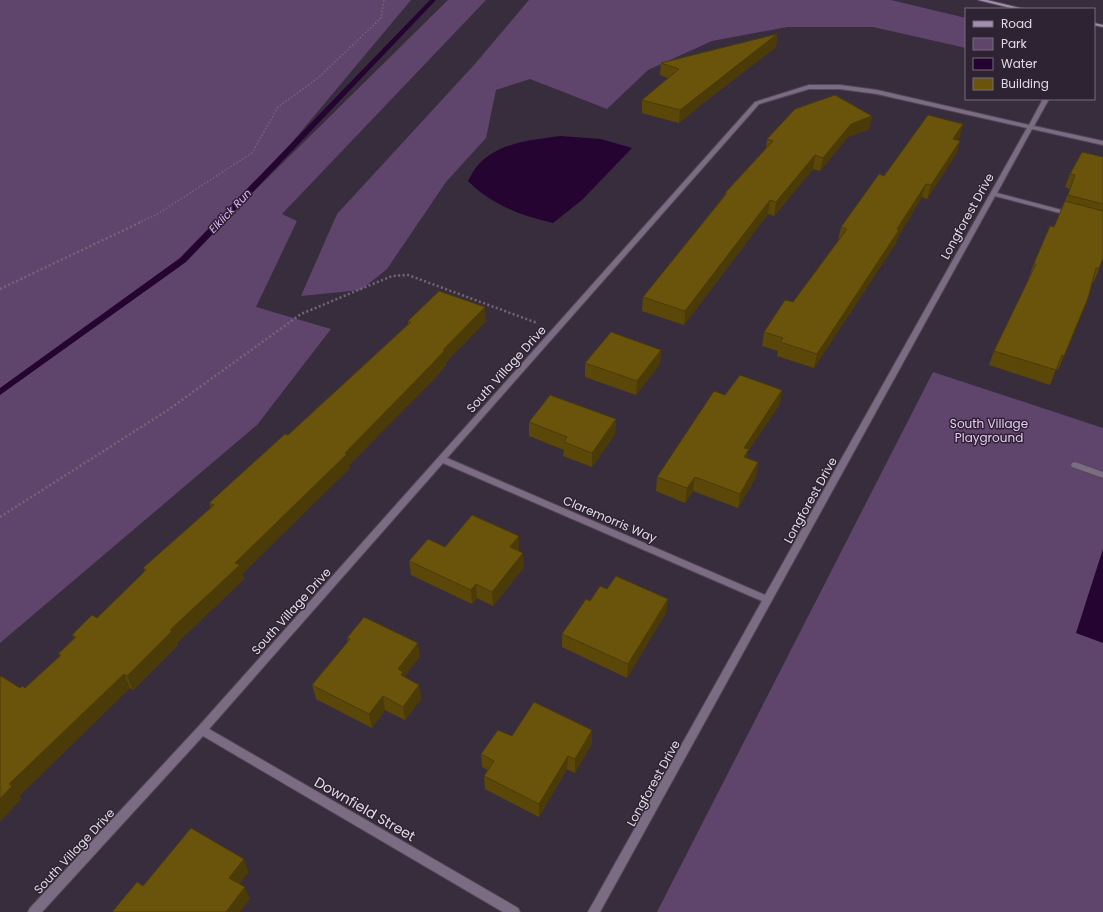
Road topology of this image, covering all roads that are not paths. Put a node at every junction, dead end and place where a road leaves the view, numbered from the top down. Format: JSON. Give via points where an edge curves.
{"nodes":[{"id":1,"x":980,"y":0,"type":"edge"},
{"id":2,"x":1017,"y":8,"type":"edge"},
{"id":3,"x":1045,"y":100,"type":"edge"},
{"id":4,"x":1031,"y":126,"type":"junction"},
{"id":5,"x":1103,"y":143,"type":"edge"},
{"id":6,"x":993,"y":194,"type":"junction"},
{"id":7,"x":1081,"y":217,"type":"edge"},
{"id":8,"x":442,"y":459,"type":"junction"},
{"id":9,"x":1075,"y":465,"type":"dead end"},
{"id":10,"x":1103,"y":475,"type":"edge"},
{"id":11,"x":768,"y":600,"type":"junction"},
{"id":12,"x":202,"y":730,"type":"junction"},
{"id":13,"x":34,"y":912,"type":"edge"},
{"id":14,"x":514,"y":912,"type":"edge"},
{"id":15,"x":594,"y":912,"type":"edge"}],
"edges":[{"from":1,"to":2,"type":"street"},
{"from":3,"to":4,"type":"street","name":"Longforest Drive"},
{"from":4,"to":5,"type":"street","name":"South Village Drive"},
{"from":4,"to":6,"type":"street","name":"Longforest Drive"},
{"from":4,"to":8,"type":"street","name":"South Village Drive","via":[[878,92],[840,87],[810,87],[757,103]]},
{"from":6,"to":7,"type":"street"},
{"from":6,"to":11,"type":"street","name":"Longforest Drive"},
{"from":8,"to":11,"type":"street","name":"Claremorris Way"},
{"from":8,"to":12,"type":"street","name":"South Village Drive"},
{"from":9,"to":10,"type":"street"},
{"from":11,"to":15,"type":"street","name":"Longforest Drive"},
{"from":12,"to":13,"type":"street","name":"South Village Drive"},
{"from":12,"to":14,"type":"street","name":"Downfield Street"}]}
